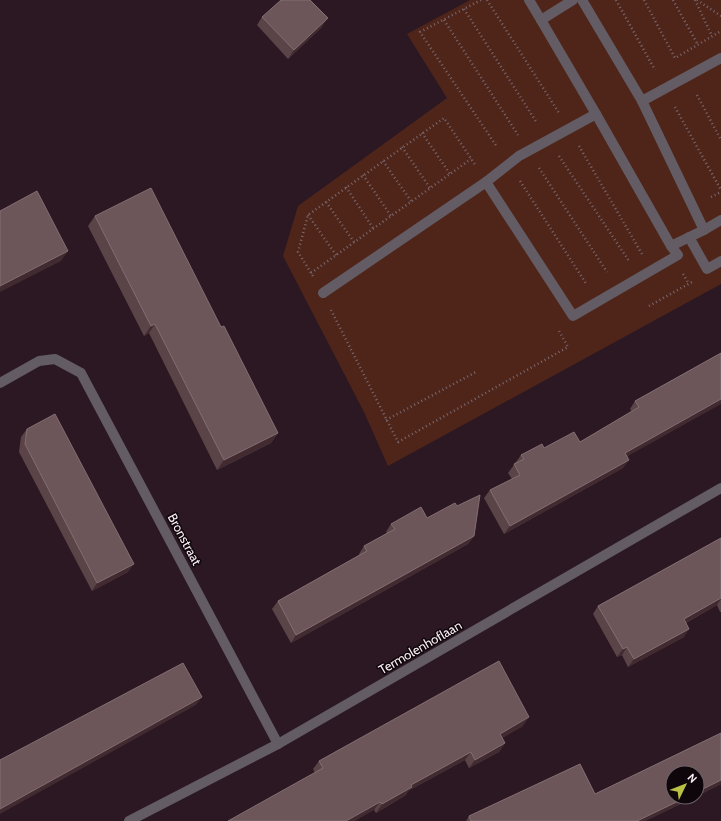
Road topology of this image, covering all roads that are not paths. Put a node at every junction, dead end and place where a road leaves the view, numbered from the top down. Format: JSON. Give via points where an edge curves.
{"nodes":[{"id":1,"x":528,"y":0,"type":"edge"},
{"id":2,"x":573,"y":0,"type":"edge"},
{"id":3,"x":582,"y":0,"type":"edge"},
{"id":4,"x":541,"y":20,"type":"junction"},
{"id":5,"x":721,"y":58,"type":"edge"},
{"id":6,"x":642,"y":101,"type":"junction"},
{"id":7,"x":596,"y":114,"type":"junction"},
{"id":8,"x":486,"y":182,"type":"junction"},
{"id":9,"x":721,"y":220,"type":"edge"},
{"id":10,"x":704,"y":230,"type":"junction"},
{"id":11,"x":689,"y":237,"type":"junction"},
{"id":12,"x":671,"y":246,"type":"junction"},
{"id":13,"x":721,"y":261,"type":"edge"},
{"id":14,"x":322,"y":293,"type":"road end"},
{"id":15,"x":0,"y":383,"type":"edge"},
{"id":16,"x":721,"y":488,"type":"edge"},
{"id":17,"x":278,"y":744,"type":"junction"},
{"id":18,"x":129,"y":821,"type":"edge"}],
"edges":[{"from":1,"to":4,"type":"street"},
{"from":2,"to":4,"type":"street"},
{"from":3,"to":6,"type":"street"},
{"from":4,"to":7,"type":"street"},
{"from":5,"to":6,"type":"street"},
{"from":6,"to":10,"type":"street"},
{"from":7,"to":8,"type":"street","via":[[528,151]]},
{"from":7,"to":12,"type":"street"},
{"from":8,"to":12,"type":"street","via":[[573,316],[678,255]]},
{"from":8,"to":14,"type":"street"},
{"from":9,"to":10,"type":"street"},
{"from":10,"to":11,"type":"street"},
{"from":11,"to":12,"type":"street"},
{"from":11,"to":13,"type":"street","via":[[707,268]]},
{"from":15,"to":17,"type":"street","name":"Bronstraat","via":[[39,361],[55,359],[81,373]]},
{"from":16,"to":17,"type":"street","name":"Termolenhoflaan"},
{"from":17,"to":18,"type":"street","name":"Termolenhoflaan"}]}
